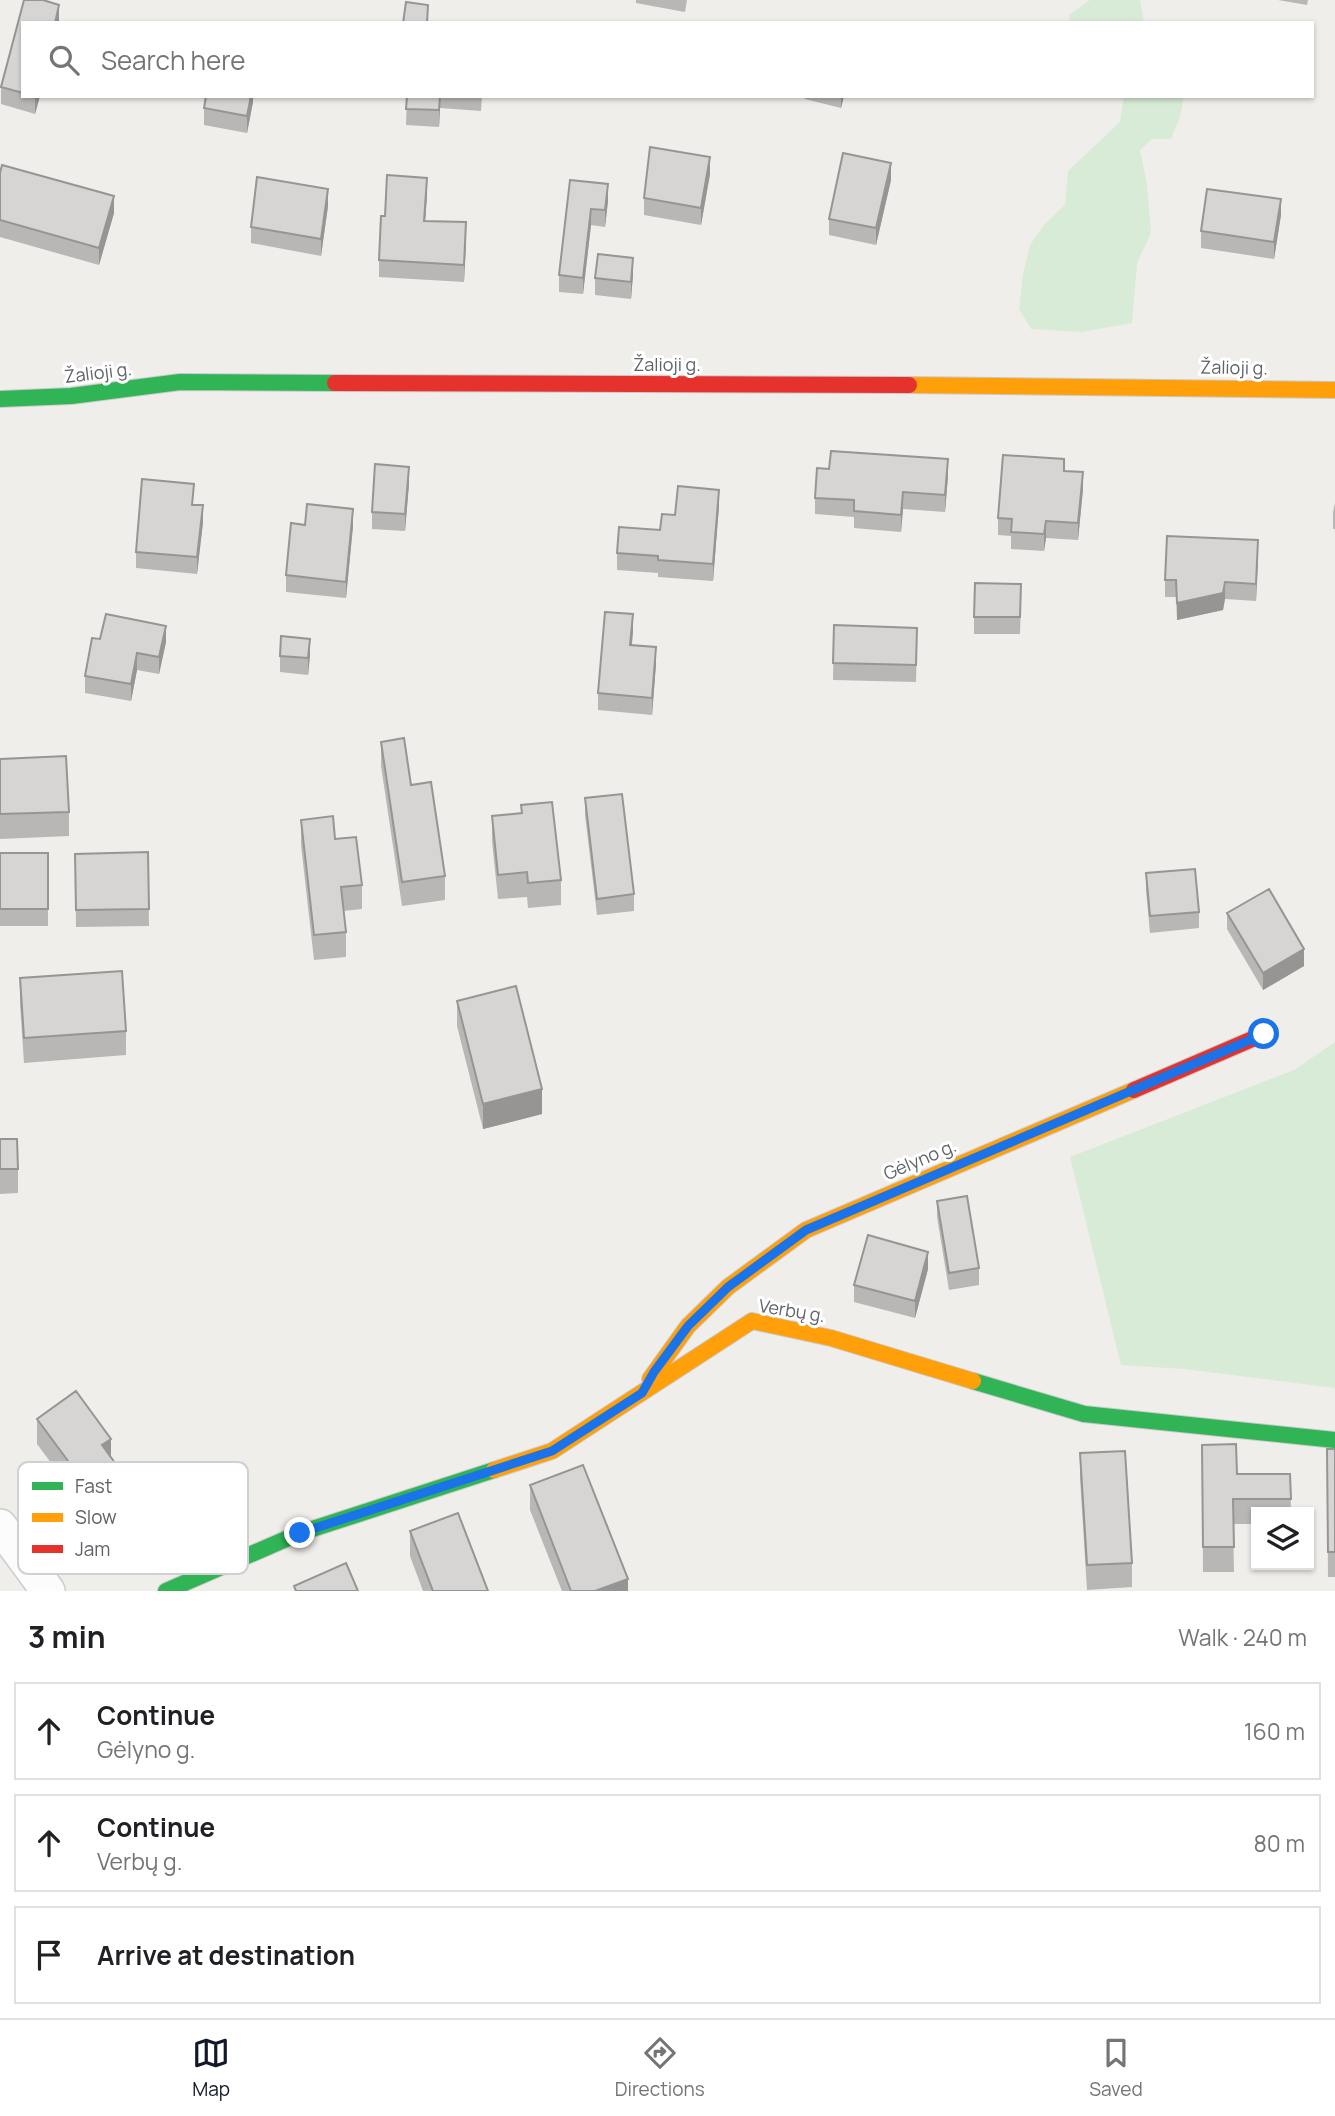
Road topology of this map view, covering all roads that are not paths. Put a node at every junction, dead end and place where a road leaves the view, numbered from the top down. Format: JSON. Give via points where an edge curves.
{"nodes":[{"id":1,"x":1335,"y":390,"type":"edge"},
{"id":2,"x":0,"y":399,"type":"edge"},
{"id":3,"x":1264,"y":1034,"type":"dead end"},
{"id":4,"x":642,"y":1393,"type":"junction"},
{"id":5,"x":1335,"y":1440,"type":"edge"},
{"id":6,"x":0,"y":1526,"type":"edge"},
{"id":7,"x":18,"y":1550,"type":"edge"},
{"id":8,"x":248,"y":1556,"type":"edge"},
{"id":9,"x":35,"y":1574,"type":"edge"},
{"id":10,"x":205,"y":1574,"type":"edge"},
{"id":11,"x":48,"y":1591,"type":"edge"},
{"id":12,"x":166,"y":1591,"type":"edge"}],
"edges":[{"from":1,"to":2,"type":"street","name":"Žalioji g.","via":[[180,382],[71,396]]},
{"from":3,"to":4,"type":"street","name":"Gėlyno g.","via":[[806,1230],[728,1287],[688,1326]]},
{"from":4,"to":5,"type":"street","name":"Verbų g.","via":[[752,1321],[831,1338],[1084,1414]]},
{"from":4,"to":8,"type":"street","name":"Verbų g.","via":[[552,1451],[300,1533]]},
{"from":6,"to":7,"type":"street"},
{"from":9,"to":11,"type":"street"},
{"from":10,"to":12,"type":"street","name":"Verbų g."}]}
